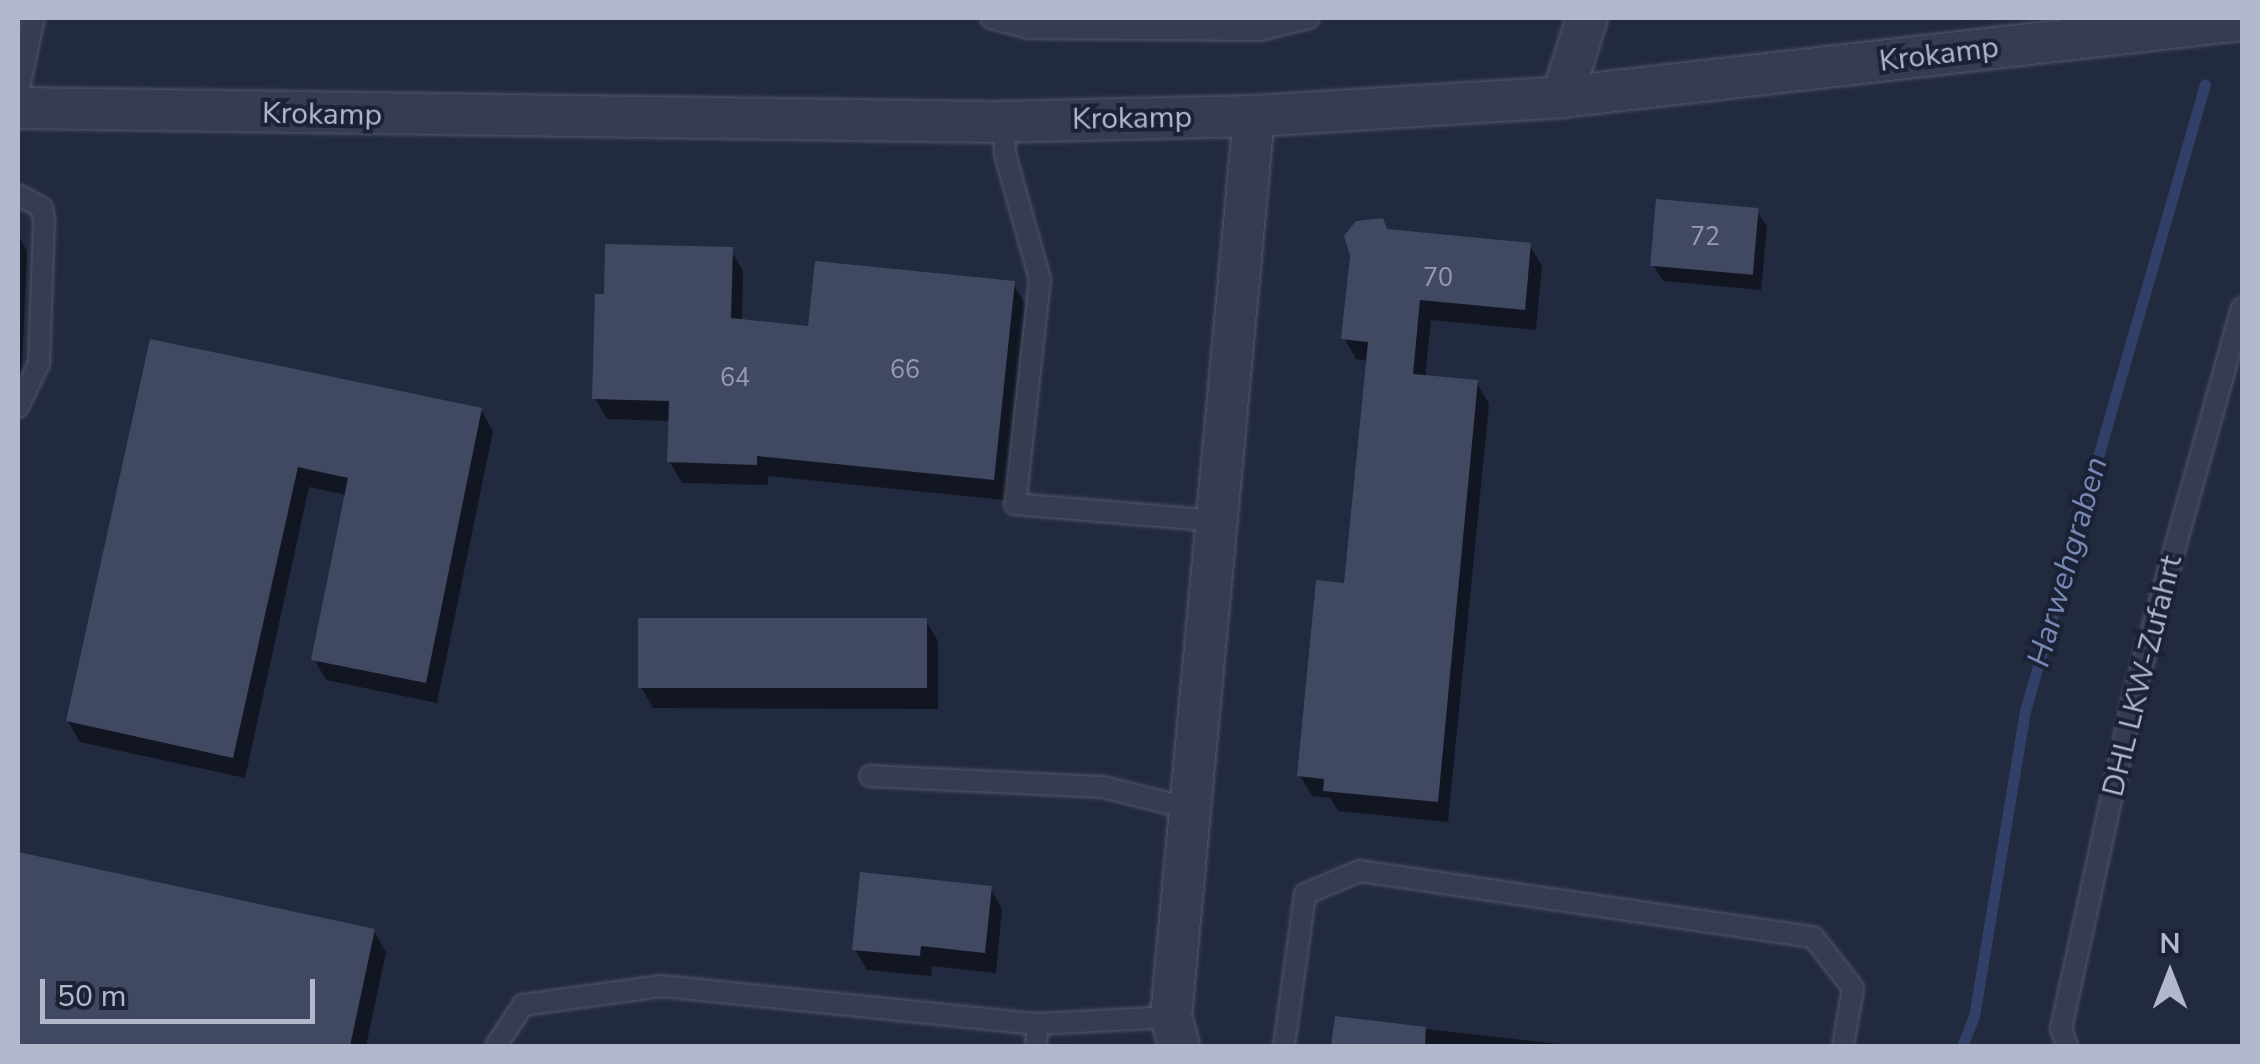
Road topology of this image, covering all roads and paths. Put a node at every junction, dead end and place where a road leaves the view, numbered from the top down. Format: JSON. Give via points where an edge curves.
{"nodes":[{"id":1,"x":34,"y":18,"type":"edge"},
{"id":2,"x":992,"y":18,"type":"edge"},
{"id":3,"x":1309,"y":18,"type":"edge"},
{"id":4,"x":1587,"y":18,"type":"edge"},
{"id":5,"x":2242,"y":20,"type":"edge"},
{"id":6,"x":18,"y":93,"type":"edge"},
{"id":7,"x":1562,"y":98,"type":"junction"},
{"id":8,"x":18,"y":108,"type":"edge"},
{"id":9,"x":1254,"y":116,"type":"junction"},
{"id":10,"x":1004,"y":122,"type":"junction"},
{"id":11,"x":18,"y":195,"type":"edge"},
{"id":12,"x":2242,"y":308,"type":"edge"},
{"id":13,"x":18,"y":408,"type":"edge"},
{"id":14,"x":1217,"y":521,"type":"junction"},
{"id":15,"x":870,"y":776,"type":"dead end"},
{"id":16,"x":1190,"y":809,"type":"junction"},
{"id":17,"x":1038,"y":1024,"type":"junction"},
{"id":18,"x":1175,"y":1032,"type":"edge"},
{"id":19,"x":496,"y":1046,"type":"edge"},
{"id":20,"x":1036,"y":1046,"type":"edge"},
{"id":21,"x":1284,"y":1046,"type":"edge"},
{"id":22,"x":1843,"y":1046,"type":"edge"},
{"id":23,"x":2067,"y":1046,"type":"edge"}],
"edges":[{"from":1,"to":6,"type":"lane"},
{"from":2,"to":3,"type":"lane","via":[[1028,28],[1260,30]]},
{"from":4,"to":7,"type":"street"},
{"from":5,"to":7,"type":"street","name":"Krokamp"},
{"from":7,"to":9,"type":"street","name":"Krokamp"},
{"from":8,"to":10,"type":"street","name":"Krokamp"},
{"from":9,"to":10,"type":"street","name":"Krokamp"},
{"from":9,"to":14,"type":"street"},
{"from":10,"to":14,"type":"lane","via":[[1005,154],[1040,279],[1015,504]]},
{"from":11,"to":13,"type":"lane","via":[[42,208],[44,221],[39,363]]},
{"from":12,"to":23,"type":"lane","name":"DHL LKW-Zufahrt","via":[[2133,698],[2060,1028]]},
{"from":14,"to":16,"type":"street"},
{"from":15,"to":16,"type":"lane","via":[[1103,786]]},
{"from":16,"to":18,"type":"street"},
{"from":17,"to":18,"type":"lane"},
{"from":17,"to":19,"type":"lane","via":[[662,986],[522,1005]]},
{"from":17,"to":20,"type":"lane"},
{"from":21,"to":22,"type":"lane","via":[[1305,894],[1360,871],[1813,937],[1853,988]]}]}
